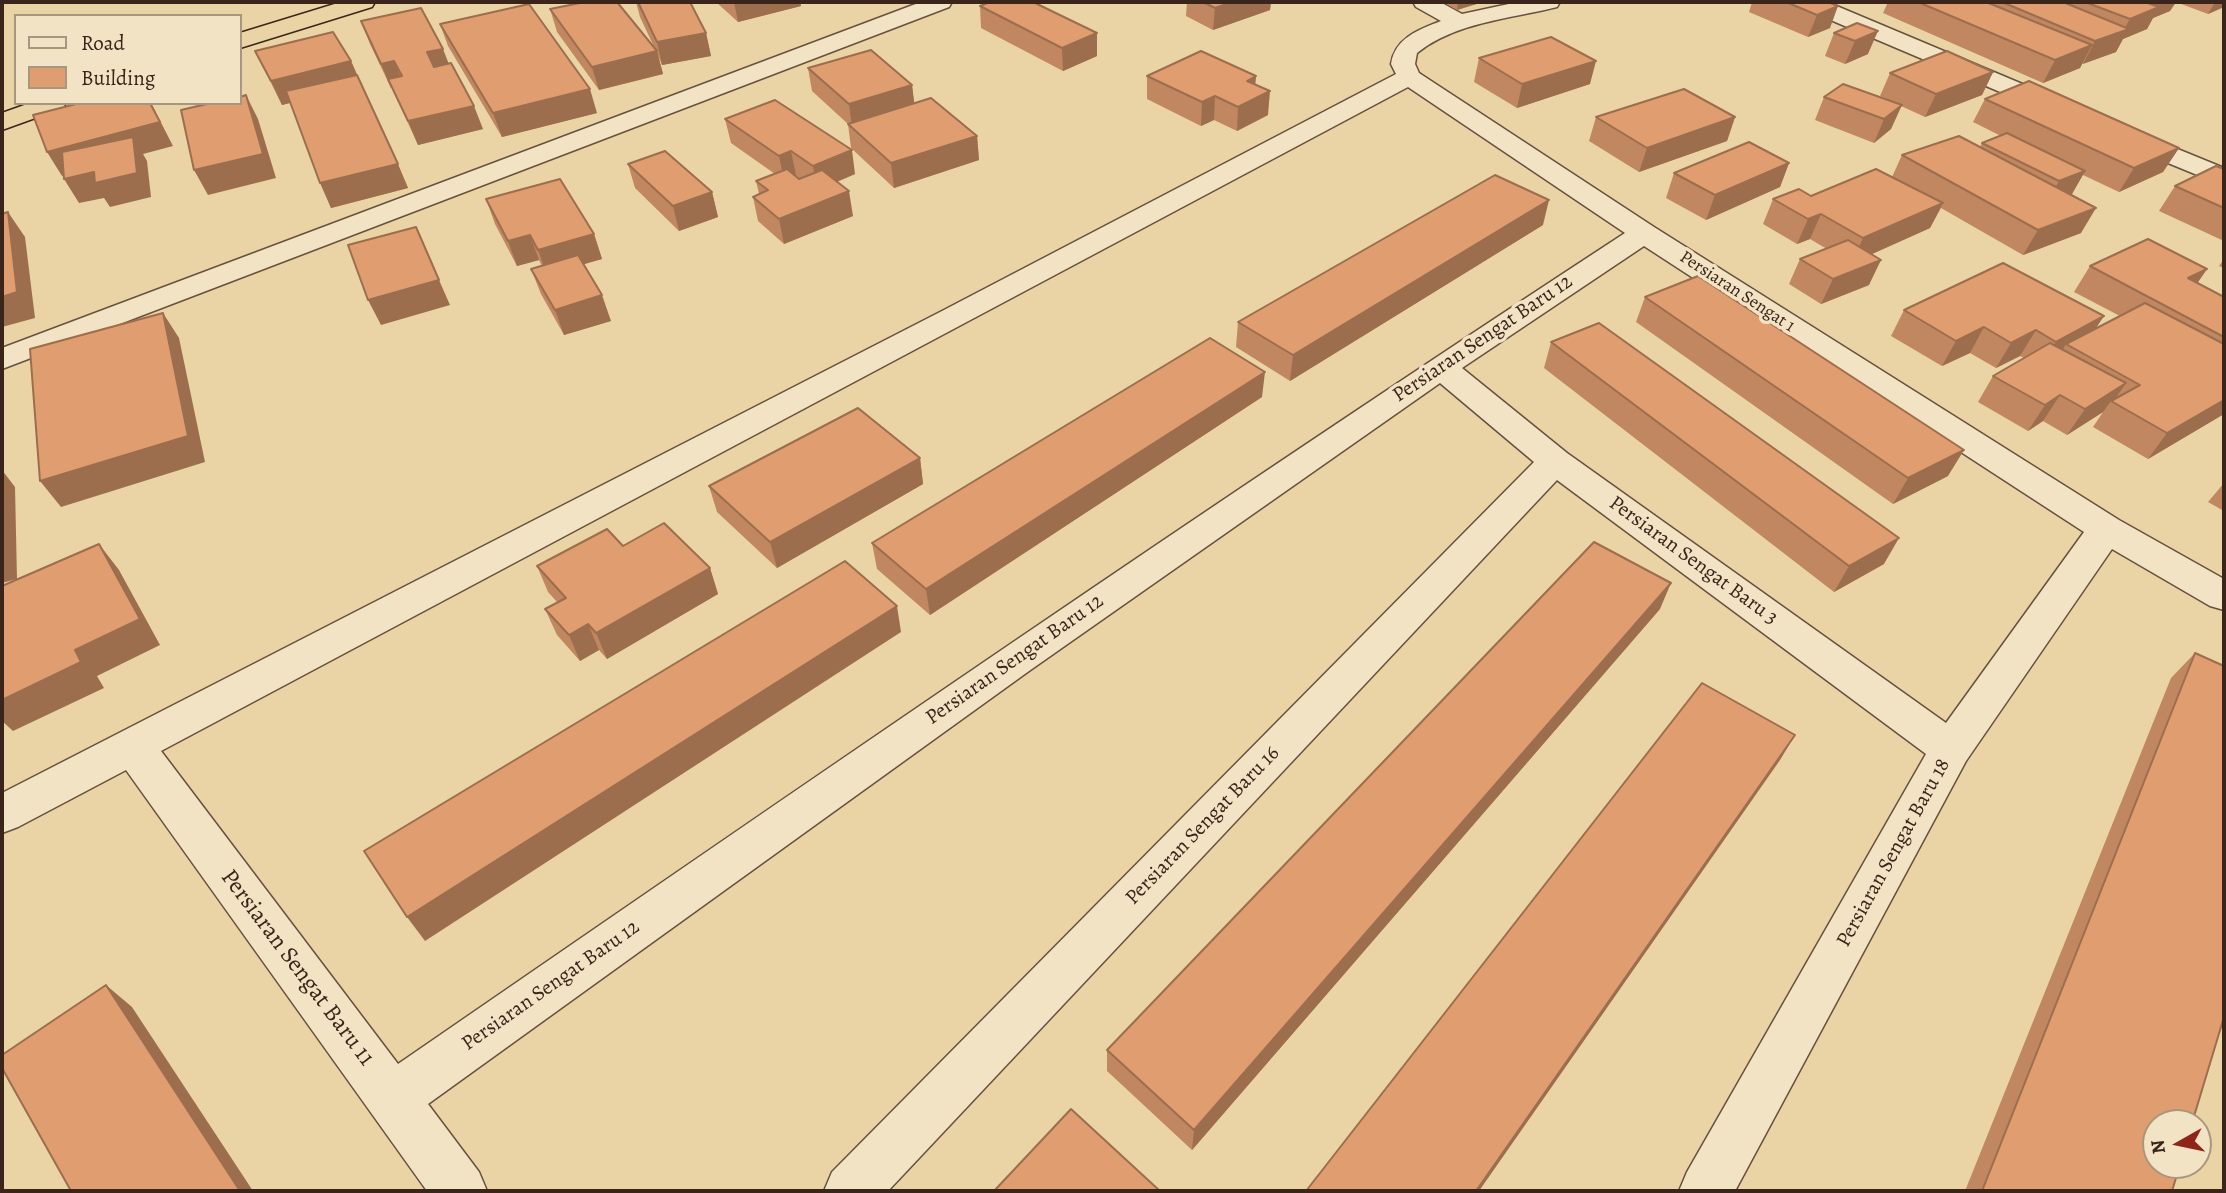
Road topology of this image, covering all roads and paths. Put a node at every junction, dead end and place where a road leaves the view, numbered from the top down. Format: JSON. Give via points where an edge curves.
{"nodes":[{"id":1,"x":364,"y":2,"type":"edge"},
{"id":2,"x":941,"y":2,"type":"edge"},
{"id":3,"x":1424,"y":2,"type":"edge"},
{"id":4,"x":1549,"y":2,"type":"edge"},
{"id":5,"x":1808,"y":2,"type":"edge"},
{"id":6,"x":1872,"y":2,"type":"edge"},
{"id":7,"x":1836,"y":13,"type":"junction"},
{"id":8,"x":1461,"y":23,"type":"junction"},
{"id":9,"x":242,"y":40,"type":"edge"},
{"id":10,"x":1409,"y":77,"type":"junction"},
{"id":11,"x":49,"y":105,"type":"edge"},
{"id":12,"x":2081,"y":117,"type":"edge"},
{"id":13,"x":2,"y":122,"type":"edge"},
{"id":14,"x":2107,"y":128,"type":"edge"},
{"id":15,"x":2220,"y":172,"type":"edge"},
{"id":16,"x":1644,"y":233,"type":"junction"},
{"id":17,"x":2,"y":359,"type":"edge"},
{"id":18,"x":1440,"y":366,"type":"junction"},
{"id":19,"x":1555,"y":461,"type":"junction"},
{"id":20,"x":2106,"y":529,"type":"junction"},
{"id":21,"x":2224,"y":596,"type":"edge"},
{"id":22,"x":133,"y":747,"type":"junction"},
{"id":23,"x":1951,"y":749,"type":"junction"},
{"id":24,"x":2,"y":814,"type":"edge"},
{"id":25,"x":393,"y":1098,"type":"junction"},
{"id":26,"x":460,"y":1191,"type":"edge"},
{"id":27,"x":851,"y":1191,"type":"edge"},
{"id":28,"x":1706,"y":1191,"type":"edge"}],
"edges":[{"from":1,"to":9,"type":"highway"},
{"from":2,"to":17,"type":"street"},
{"from":3,"to":8,"type":"street"},
{"from":4,"to":8,"type":"street"},
{"from":5,"to":7,"type":"street"},
{"from":6,"to":7,"type":"street"},
{"from":7,"to":12,"type":"street"},
{"from":8,"to":10,"type":"street","via":[[1416,39],[1405,50]]},
{"from":10,"to":16,"type":"street","name":"Persiaran Sengat 1"},
{"from":10,"to":22,"type":"street"},
{"from":11,"to":13,"type":"highway"},
{"from":14,"to":15,"type":"street"},
{"from":16,"to":18,"type":"street","name":"Persiaran Sengat Baru 12"},
{"from":16,"to":20,"type":"street","name":"Persiaran Sengat 1"},
{"from":18,"to":19,"type":"street","name":"Persiaran Sengat Baru 3"},
{"from":18,"to":25,"type":"street","name":"Persiaran Sengat Baru 12"},
{"from":19,"to":23,"type":"street","name":"Persiaran Sengat Baru 3"},
{"from":19,"to":27,"type":"street","name":"Persiaran Sengat Baru 16"},
{"from":20,"to":21,"type":"street","name":"Persiaran Sengat 1"},
{"from":20,"to":23,"type":"street","name":"Persiaran Sengat Baru 18"},
{"from":22,"to":24,"type":"street"},
{"from":22,"to":25,"type":"street","name":"Persiaran Sengat Baru 11"},
{"from":23,"to":28,"type":"street","name":"Persiaran Sengat Baru 18"},
{"from":25,"to":26,"type":"street","name":"Persiaran Sengat Baru 11"}]}
